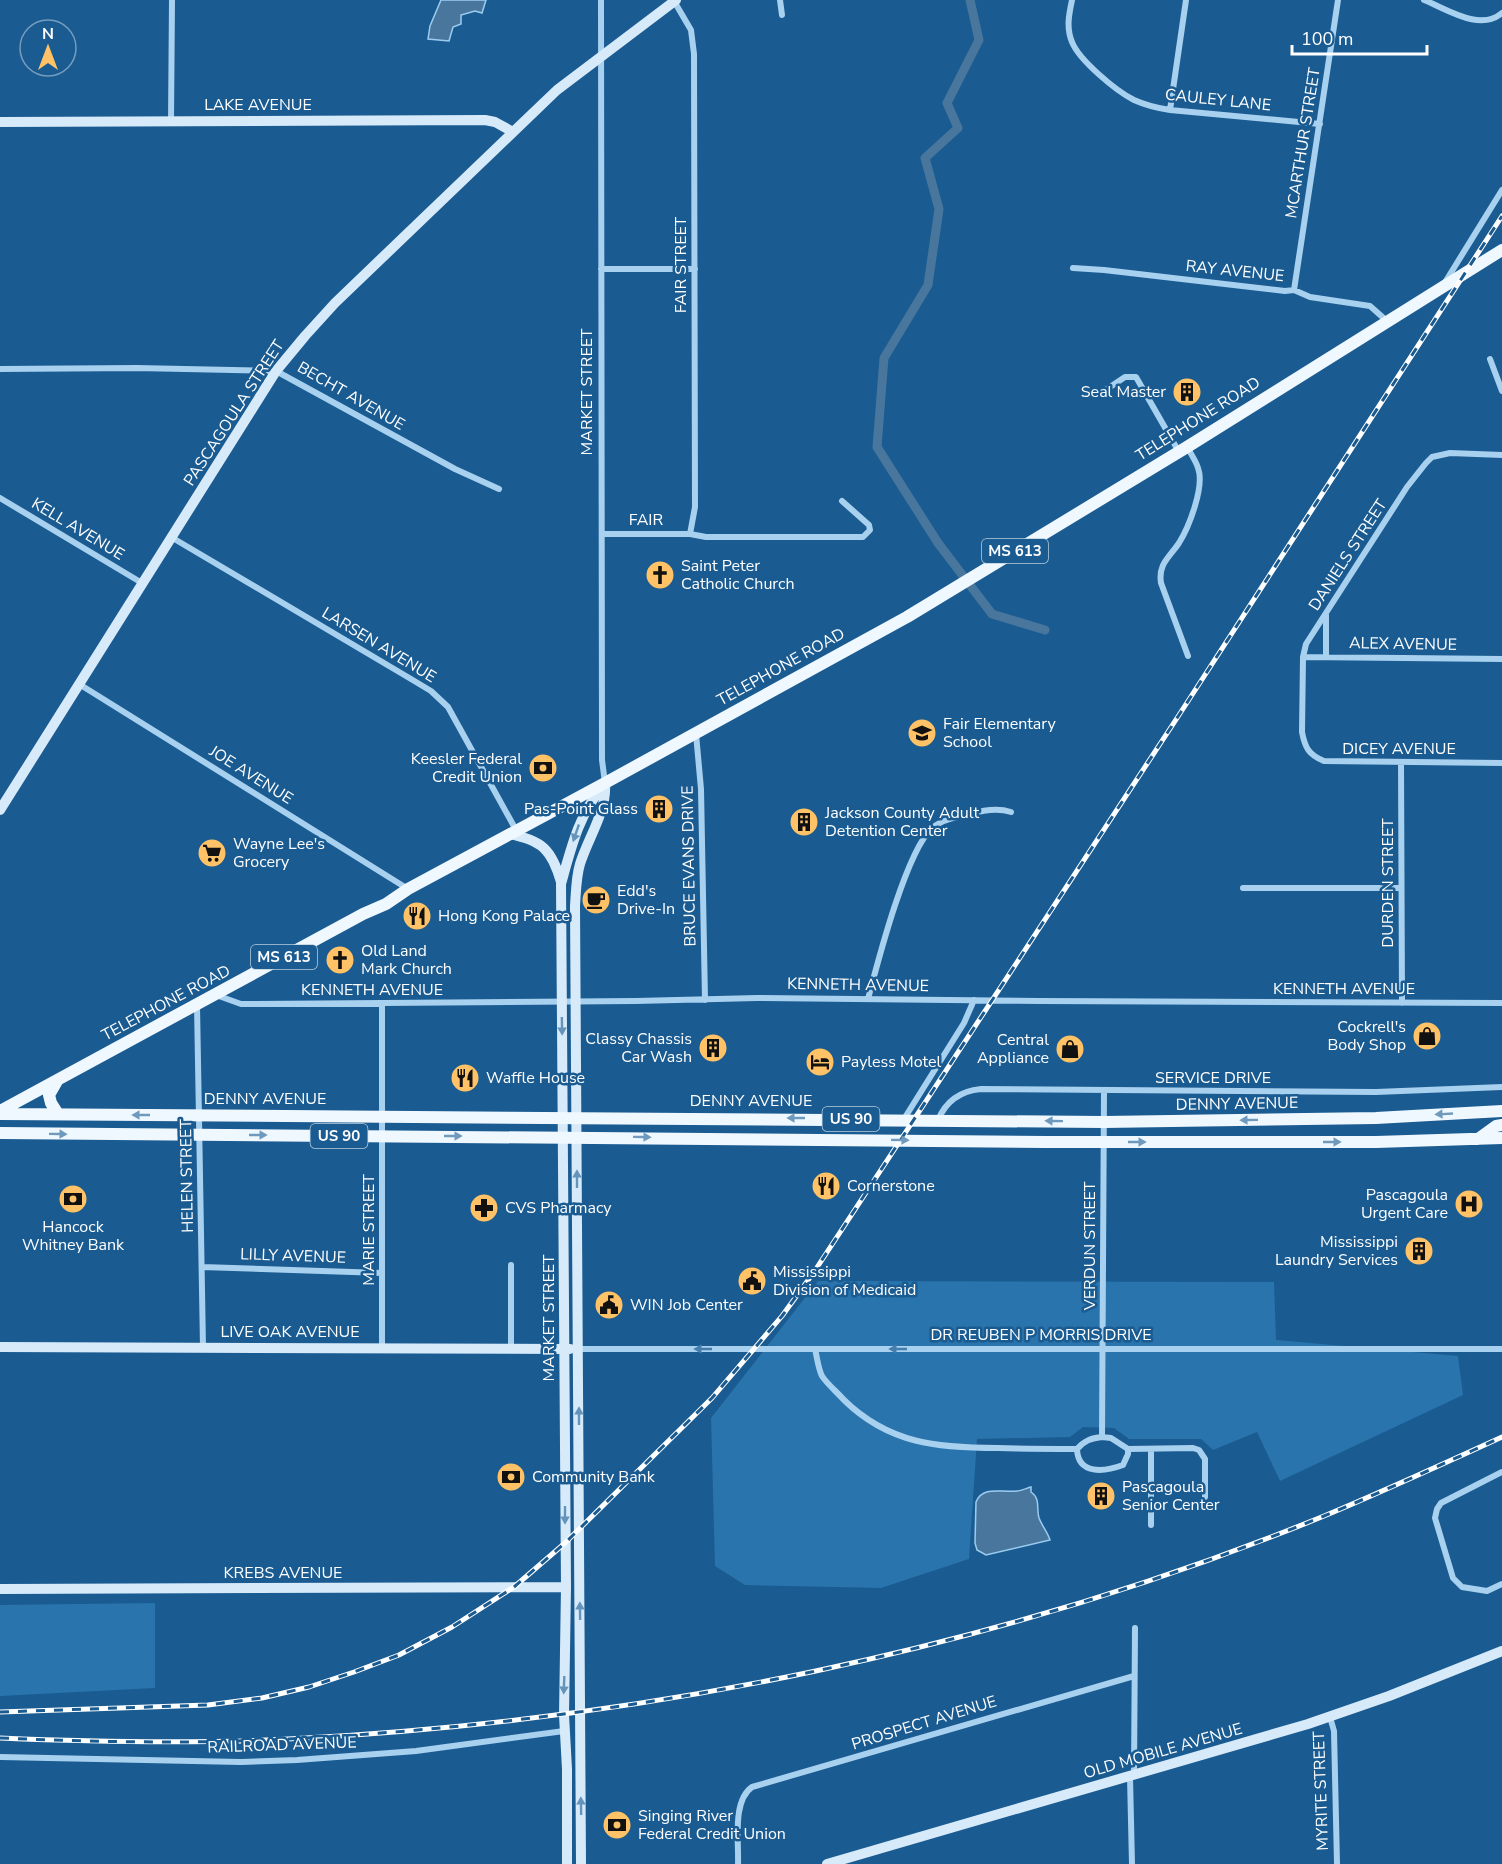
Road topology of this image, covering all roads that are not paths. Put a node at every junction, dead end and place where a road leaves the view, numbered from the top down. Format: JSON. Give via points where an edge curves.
{"nodes":[{"id":1,"x":172,"y":0,"type":"edge"},
{"id":2,"x":601,"y":0,"type":"edge"},
{"id":3,"x":780,"y":0,"type":"edge"},
{"id":4,"x":1072,"y":0,"type":"edge"},
{"id":5,"x":1186,"y":0,"type":"edge"},
{"id":6,"x":1338,"y":0,"type":"edge"},
{"id":7,"x":1424,"y":0,"type":"edge"},
{"id":8,"x":675,"y":1,"type":"edge"},
{"id":9,"x":1502,"y":13,"type":"edge"},
{"id":10,"x":782,"y":15,"type":"dead end"},
{"id":11,"x":600,"y":56,"type":"junction"},
{"id":12,"x":1170,"y":110,"type":"junction"},
{"id":13,"x":171,"y":121,"type":"junction"},
{"id":14,"x":0,"y":122,"type":"edge"},
{"id":15,"x":1320,"y":124,"type":"junction"},
{"id":16,"x":513,"y":132,"type":"junction"},
{"id":17,"x":1502,"y":190,"type":"edge"},
{"id":18,"x":1502,"y":250,"type":"edge"},
{"id":19,"x":1073,"y":268,"type":"dead end"},
{"id":20,"x":601,"y":269,"type":"junction"},
{"id":21,"x":695,"y":269,"type":"junction"},
{"id":22,"x":1442,"y":287,"type":"junction"},
{"id":23,"x":1294,"y":290,"type":"junction"},
{"id":24,"x":1387,"y":321,"type":"junction"},
{"id":25,"x":1490,"y":359,"type":"dead end"},
{"id":26,"x":0,"y":369,"type":"edge"},
{"id":27,"x":276,"y":370,"type":"junction"},
{"id":28,"x":1107,"y":389,"type":"dead end"},
{"id":29,"x":1502,"y":391,"type":"edge"},
{"id":30,"x":1183,"y":449,"type":"junction"},
{"id":31,"x":1502,"y":455,"type":"edge"},
{"id":32,"x":499,"y":489,"type":"dead end"},
{"id":33,"x":0,"y":498,"type":"edge"},
{"id":34,"x":842,"y":501,"type":"dead end"},
{"id":35,"x":602,"y":534,"type":"junction"},
{"id":36,"x":690,"y":534,"type":"junction"},
{"id":37,"x":171,"y":537,"type":"junction"},
{"id":38,"x":142,"y":583,"type":"junction"},
{"id":39,"x":1326,"y":614,"type":"junction"},
{"id":40,"x":1188,"y":656,"type":"dead end"},
{"id":41,"x":1303,"y":657,"type":"junction"},
{"id":42,"x":1326,"y":657,"type":"junction"},
{"id":43,"x":1502,"y":659,"type":"edge"},
{"id":44,"x":79,"y":684,"type":"junction"},
{"id":45,"x":695,"y":733,"type":"junction"},
{"id":46,"x":1304,"y":744,"type":"joint"},
{"id":47,"x":1401,"y":762,"type":"junction"},
{"id":48,"x":1502,"y":763,"type":"edge"},
{"id":49,"x":605,"y":783,"type":"junction"},
{"id":50,"x":0,"y":810,"type":"edge"},
{"id":51,"x":1011,"y":812,"type":"dead end"},
{"id":52,"x":513,"y":833,"type":"junction"},
{"id":53,"x":561,"y":884,"type":"junction"},
{"id":54,"x":1243,"y":888,"type":"dead end"},
{"id":55,"x":1400,"y":888,"type":"junction"},
{"id":56,"x":408,"y":889,"type":"junction"},
{"id":57,"x":216,"y":995,"type":"junction"},
{"id":58,"x":868,"y":999,"type":"junction"},
{"id":59,"x":705,"y":1000,"type":"junction"},
{"id":60,"x":974,"y":1000,"type":"junction"},
{"id":61,"x":561,"y":1002,"type":"junction"},
{"id":62,"x":575,"y":1002,"type":"junction"},
{"id":63,"x":1402,"y":1003,"type":"junction"},
{"id":64,"x":1502,"y":1003,"type":"edge"},
{"id":65,"x":382,"y":1004,"type":"junction"},
{"id":66,"x":197,"y":1005,"type":"junction"},
{"id":67,"x":58,"y":1080,"type":"junction"},
{"id":68,"x":1502,"y":1087,"type":"edge"},
{"id":69,"x":1104,"y":1090,"type":"junction"},
{"id":70,"x":1502,"y":1111,"type":"edge"},
{"id":71,"x":0,"y":1112,"type":"edge"},
{"id":72,"x":58,"y":1114,"type":"junction"},
{"id":73,"x":199,"y":1115,"type":"junction"},
{"id":74,"x":382,"y":1116,"type":"junction"},
{"id":75,"x":563,"y":1116,"type":"junction"},
{"id":76,"x":577,"y":1117,"type":"junction"},
{"id":77,"x":904,"y":1119,"type":"junction"},
{"id":78,"x":938,"y":1120,"type":"junction"},
{"id":79,"x":1104,"y":1122,"type":"junction"},
{"id":80,"x":1502,"y":1125,"type":"edge"},
{"id":81,"x":0,"y":1133,"type":"edge"},
{"id":82,"x":200,"y":1135,"type":"junction"},
{"id":83,"x":382,"y":1136,"type":"junction"},
{"id":84,"x":563,"y":1137,"type":"junction"},
{"id":85,"x":577,"y":1137,"type":"junction"},
{"id":86,"x":1502,"y":1138,"type":"edge"},
{"id":87,"x":1477,"y":1139,"type":"junction"},
{"id":88,"x":1104,"y":1142,"type":"junction"},
{"id":89,"x":511,"y":1265,"type":"dead end"},
{"id":90,"x":202,"y":1267,"type":"junction"},
{"id":91,"x":382,"y":1273,"type":"junction"},
{"id":92,"x":0,"y":1347,"type":"edge"},
{"id":93,"x":203,"y":1347,"type":"junction"},
{"id":94,"x":382,"y":1348,"type":"junction"},
{"id":95,"x":511,"y":1349,"type":"junction"},
{"id":96,"x":565,"y":1349,"type":"junction"},
{"id":97,"x":579,"y":1349,"type":"junction"},
{"id":98,"x":815,"y":1349,"type":"junction"},
{"id":99,"x":1104,"y":1349,"type":"junction"},
{"id":100,"x":1502,"y":1349,"type":"edge"},
{"id":101,"x":1102,"y":1437,"type":"junction"},
{"id":102,"x":1077,"y":1449,"type":"junction"},
{"id":103,"x":1128,"y":1449,"type":"junction"},
{"id":104,"x":1150,"y":1449,"type":"junction"},
{"id":105,"x":1502,"y":1472,"type":"edge"},
{"id":106,"x":1204,"y":1497,"type":"dead end"},
{"id":107,"x":1151,"y":1525,"type":"dead end"},
{"id":108,"x":1502,"y":1584,"type":"edge"},
{"id":109,"x":566,"y":1587,"type":"junction"},
{"id":110,"x":0,"y":1589,"type":"edge"},
{"id":111,"x":1135,"y":1628,"type":"dead end"},
{"id":112,"x":1502,"y":1651,"type":"edge"},
{"id":113,"x":1134,"y":1676,"type":"junction"},
{"id":114,"x":1330,"y":1717,"type":"junction"},
{"id":115,"x":564,"y":1731,"type":"junction"},
{"id":116,"x":0,"y":1756,"type":"edge"},
{"id":117,"x":1132,"y":1776,"type":"junction"},
{"id":118,"x":567,"y":1864,"type":"edge"},
{"id":119,"x":581,"y":1864,"type":"edge"},
{"id":120,"x":738,"y":1864,"type":"edge"},
{"id":121,"x":826,"y":1864,"type":"edge"},
{"id":122,"x":1132,"y":1864,"type":"edge"},
{"id":123,"x":1337,"y":1864,"type":"edge"}],
"edges":[{"from":1,"to":13,"type":"street"},
{"from":2,"to":11,"type":"street","name":"MARKET STREET"},
{"from":3,"to":10,"type":"street"},
{"from":4,"to":12,"type":"street","name":"CAULEY LANE","via":[[1069,31],[1077,50],[1131,98]]},
{"from":5,"to":12,"type":"street"},
{"from":6,"to":15,"type":"street","name":"MCARTHUR STREET"},
{"from":7,"to":9,"type":"street","via":[[1482,22]]},
{"from":8,"to":11,"type":"main road","name":"PASCAGOULA STREET"},
{"from":8,"to":21,"type":"street","name":"FAIR STREET","via":[[693,40]]},
{"from":11,"to":16,"type":"main road","name":"PASCAGOULA STREET"},
{"from":11,"to":20,"type":"street","name":"MARKET STREET"},
{"from":12,"to":15,"type":"street","name":"CAULEY LANE"},
{"from":13,"to":14,"type":"main road","name":"LAKE AVENUE"},
{"from":13,"to":16,"type":"main road","name":"LAKE AVENUE","via":[[485,120]]},
{"from":15,"to":23,"type":"street","name":"MCARTHUR STREET"},
{"from":16,"to":27,"type":"main road","name":"PASCAGOULA STREET","via":[[335,303]]},
{"from":17,"to":22,"type":"street"},
{"from":18,"to":22,"type":"main road","name":"TELEPHONE ROAD","number":"MS 613"},
{"from":19,"to":23,"type":"street","name":"RAY AVENUE"},
{"from":20,"to":21,"type":"street"},
{"from":20,"to":35,"type":"street","name":"MARKET STREET"},
{"from":21,"to":36,"type":"street","name":"FAIR STREET","via":[[695,507]]},
{"from":22,"to":24,"type":"main road","name":"TELEPHONE ROAD","number":"MS 613"},
{"from":23,"to":24,"type":"street","name":"RAY AVENUE","via":[[1310,297],[1370,306]]},
{"from":24,"to":30,"type":"main road","name":"TELEPHONE ROAD","number":"MS 613"},
{"from":25,"to":29,"type":"street"},
{"from":26,"to":27,"type":"street","name":"BECHT AVENUE"},
{"from":27,"to":32,"type":"street","name":"BECHT AVENUE","via":[[455,470]]},
{"from":27,"to":37,"type":"main road","name":"PASCAGOULA STREET"},
{"from":28,"to":30,"type":"street","via":[[1125,377],[1136,377]]},
{"from":30,"to":40,"type":"street","via":[[1198,467],[1200,484],[1190,522],[1159,573]]},
{"from":30,"to":45,"type":"main road","name":"TELEPHONE ROAD","number":"MS 613","via":[[907,617]]},
{"from":31,"to":39,"type":"street","name":"DANIELS STREET","via":[[1450,453],[1432,457],[1407,487]]},
{"from":33,"to":38,"type":"street","name":"KELL AVENUE"},
{"from":34,"to":36,"type":"street","name":"FAIR","via":[[869,525],[870,530],[863,537]]},
{"from":35,"to":36,"type":"street","name":"FAIR"},
{"from":35,"to":49,"type":"street","name":"MARKET STREET"},
{"from":37,"to":38,"type":"main road","name":"PASCAGOULA STREET"},
{"from":37,"to":52,"type":"street","name":"LARSEN AVENUE","via":[[440,698],[459,725]]},
{"from":38,"to":44,"type":"main road","name":"PASCAGOULA STREET"},
{"from":39,"to":41,"type":"street","name":"DANIELS STREET","via":[[1306,644]]},
{"from":39,"to":42,"type":"street"},
{"from":41,"to":42,"type":"street","name":"ALEX AVENUE"},
{"from":41,"to":46,"type":"street","name":"DANIELS STREET"},
{"from":42,"to":43,"type":"street","name":"ALEX AVENUE"},
{"from":44,"to":50,"type":"main road","name":"PASCAGOULA STREET"},
{"from":44,"to":56,"type":"street","name":"JOE AVENUE"},
{"from":45,"to":49,"type":"main road","name":"TELEPHONE ROAD","number":"MS 613"},
{"from":45,"to":59,"type":"street","name":"BRUCE EVANS DRIVE","via":[[701,789]]},
{"from":46,"to":47,"type":"street","name":"DICEY AVENUE","via":[[1309,753],[1324,761]]},
{"from":47,"to":48,"type":"street","name":"DICEY AVENUE"},
{"from":47,"to":55,"type":"street","name":"DURDEN STREET"},
{"from":49,"to":52,"type":"main road","name":"TELEPHONE ROAD","number":"MS 613"},
{"from":49,"to":53,"type":"main road","name":"MARKET STREET","one_way":true,"via":[[581,820]]},
{"from":49,"to":62,"type":"main road","name":"MARKET STREET","via":[[603,804],[577,877]]},
{"from":51,"to":58,"type":"street","via":[[987,810],[948,819],[926,835],[891,918]]},
{"from":52,"to":53,"type":"main road","via":[[540,843],[556,866]]},
{"from":52,"to":56,"type":"main road","name":"TELEPHONE ROAD","number":"MS 613"},
{"from":53,"to":61,"type":"main road","name":"MARKET STREET"},
{"from":54,"to":55,"type":"street"},
{"from":55,"to":63,"type":"street","name":"DURDEN STREET"},
{"from":56,"to":57,"type":"main road","name":"TELEPHONE ROAD","number":"MS 613"},
{"from":57,"to":65,"type":"street","name":"KENNETH AVENUE","via":[[241,1004]]},
{"from":57,"to":66,"type":"main road","name":"TELEPHONE ROAD","number":"MS 613"},
{"from":58,"to":59,"type":"street","name":"KENNETH AVENUE"},
{"from":58,"to":60,"type":"street","name":"KENNETH AVENUE"},
{"from":59,"to":62,"type":"street","name":"KENNETH AVENUE"},
{"from":60,"to":63,"type":"street","name":"KENNETH AVENUE"},
{"from":60,"to":77,"type":"street","via":[[964,1023]]},
{"from":61,"to":62,"type":"street","name":"KENNETH AVENUE"},
{"from":61,"to":65,"type":"street","name":"KENNETH AVENUE"},
{"from":61,"to":75,"type":"main road","name":"MARKET STREET","one_way":true},
{"from":62,"to":76,"type":"main road","name":"MARKET STREET"},
{"from":63,"to":64,"type":"street","name":"KENNETH AVENUE"},
{"from":65,"to":74,"type":"street","name":"MARIE STREET"},
{"from":66,"to":67,"type":"main road","name":"TELEPHONE ROAD","number":"MS 613"},
{"from":66,"to":73,"type":"street","name":"HELEN STREET"},
{"from":67,"to":71,"type":"main road","name":"TELEPHONE ROAD","number":"MS 613"},
{"from":67,"to":72,"type":"main road","via":[[49,1095]]},
{"from":68,"to":69,"type":"street","name":"SERVICE DRIVE","via":[[1376,1092]]},
{"from":69,"to":78,"type":"street","name":"SERVICE DRIVE","via":[[971,1090],[946,1105]]},
{"from":69,"to":79,"type":"street","name":"VERDUN STREET"},
{"from":70,"to":79,"type":"main road","name":"DENNY AVENUE","number":"US 90","one_way":true,"via":[[1376,1118]]},
{"from":71,"to":72,"type":"main road","name":"DENNY AVENUE","number":"US 90"},
{"from":73,"to":72,"type":"main road","name":"DENNY AVENUE","number":"US 90","one_way":true},
{"from":73,"to":74,"type":"main road","name":"DENNY AVENUE","number":"US 90"},
{"from":73,"to":82,"type":"street","name":"HELEN STREET"},
{"from":74,"to":75,"type":"main road","name":"DENNY AVENUE","number":"US 90"},
{"from":74,"to":83,"type":"street","name":"MARIE STREET"},
{"from":75,"to":76,"type":"main road","name":"DENNY AVENUE","number":"US 90"},
{"from":75,"to":84,"type":"main road","name":"MARKET STREET"},
{"from":77,"to":76,"type":"main road","name":"DENNY AVENUE","number":"US 90","one_way":true},
{"from":76,"to":85,"type":"main road","name":"MARKET STREET"},
{"from":77,"to":78,"type":"main road","name":"DENNY AVENUE","number":"US 90"},
{"from":79,"to":78,"type":"main road","name":"DENNY AVENUE","number":"US 90","one_way":true},
{"from":79,"to":88,"type":"street","name":"VERDUN STREET"},
{"from":80,"to":87,"type":"main road"},
{"from":81,"to":82,"type":"main road","number":"US 90","one_way":true},
{"from":82,"to":83,"type":"main road","number":"US 90","one_way":true},
{"from":82,"to":90,"type":"street","name":"HELEN STREET"},
{"from":83,"to":84,"type":"main road","number":"US 90","one_way":true},
{"from":83,"to":91,"type":"street","name":"MARIE STREET"},
{"from":84,"to":85,"type":"main road","number":"US 90"},
{"from":84,"to":96,"type":"main road","name":"MARKET STREET"},
{"from":85,"to":88,"type":"main road","number":"US 90","one_way":true},
{"from":97,"to":85,"type":"main road","name":"MARKET STREET","one_way":true},
{"from":86,"to":87,"type":"main road","number":"US 90"},
{"from":88,"to":87,"type":"main road","number":"US 90","one_way":true},
{"from":88,"to":99,"type":"street","name":"VERDUN STREET"},
{"from":89,"to":95,"type":"street"},
{"from":90,"to":91,"type":"street","name":"LILLY AVENUE"},
{"from":90,"to":93,"type":"street","name":"HELEN STREET"},
{"from":91,"to":94,"type":"street","name":"MARIE STREET"},
{"from":92,"to":93,"type":"main road","name":"LIVE OAK AVENUE"},
{"from":93,"to":94,"type":"main road","name":"LIVE OAK AVENUE"},
{"from":94,"to":95,"type":"main road","name":"LIVE OAK AVENUE"},
{"from":95,"to":96,"type":"main road","name":"LIVE OAK AVENUE"},
{"from":96,"to":97,"type":"main road","name":"LIVE OAK AVENUE"},
{"from":96,"to":109,"type":"main road","name":"MARKET STREET","one_way":true},
{"from":98,"to":97,"type":"street","name":"DR REUBEN P MORRIS DRIVE","one_way":true},
{"from":119,"to":97,"type":"main road","name":"MARKET STREET","one_way":true},
{"from":99,"to":98,"type":"street","name":"DR REUBEN P MORRIS DRIVE","one_way":true},
{"from":98,"to":102,"type":"street","via":[[822,1375],[836,1392],[856,1412],[902,1437],[959,1448]]},
{"from":99,"to":100,"type":"street","name":"DR REUBEN P MORRIS DRIVE"},
{"from":99,"to":101,"type":"street","name":"VERDUN STREET"},
{"from":101,"to":102,"type":"street","via":[[1083,1442]]},
{"from":101,"to":103,"type":"street"},
{"from":102,"to":103,"type":"street","via":[[1080,1464],[1099,1469],[1123,1465]]},
{"from":103,"to":104,"type":"street"},
{"from":104,"to":106,"type":"street","via":[[1199,1450],[1205,1459]]},
{"from":104,"to":107,"type":"street"},
{"from":105,"to":108,"type":"street","via":[[1442,1503],[1435,1518],[1453,1578],[1462,1587],[1487,1591]]},
{"from":109,"to":110,"type":"main road","name":"KREBS AVENUE"},
{"from":109,"to":115,"type":"main road","name":"MARKET STREET","one_way":true},
{"from":111,"to":113,"type":"street"},
{"from":112,"to":114,"type":"main road","name":"OLD MOBILE AVENUE"},
{"from":113,"to":117,"type":"street"},
{"from":113,"to":120,"type":"street","name":"PROSPECT AVENUE","via":[[773,1780],[747,1791],[740,1803]]},
{"from":114,"to":117,"type":"main road","name":"OLD MOBILE AVENUE"},
{"from":114,"to":123,"type":"street","name":"MYRITE STREET","via":[[1334,1731]]},
{"from":115,"to":116,"type":"street","name":"RAILROAD AVENUE","via":[[416,1751],[297,1760]]},
{"from":115,"to":118,"type":"main road","name":"MARKET STREET"},
{"from":117,"to":121,"type":"main road","name":"OLD MOBILE AVENUE"},
{"from":117,"to":122,"type":"street"}]}
